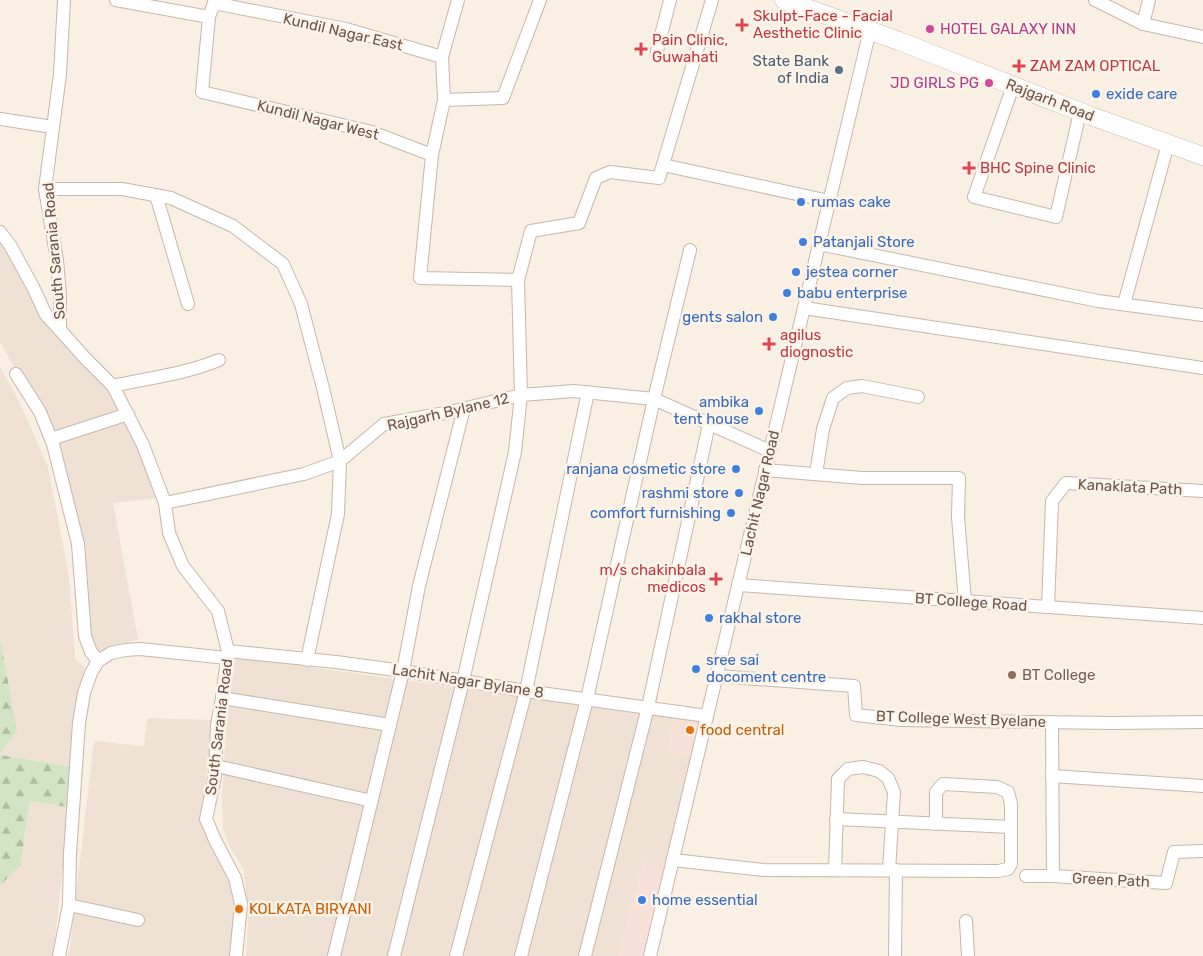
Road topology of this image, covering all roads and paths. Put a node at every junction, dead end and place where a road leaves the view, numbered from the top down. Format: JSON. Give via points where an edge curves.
{"nodes":[{"id":1,"x":64,"y":0,"type":"edge"},
{"id":2,"x":116,"y":0,"type":"edge"},
{"id":3,"x":458,"y":0,"type":"edge"},
{"id":4,"x":540,"y":0,"type":"edge"},
{"id":5,"x":670,"y":0,"type":"edge"},
{"id":6,"x":712,"y":0,"type":"edge"},
{"id":7,"x":784,"y":0,"type":"edge"},
{"id":8,"x":1095,"y":0,"type":"edge"},
{"id":9,"x":1149,"y":0,"type":"edge"},
{"id":10,"x":215,"y":2,"type":"edge"},
{"id":11,"x":209,"y":17,"type":"junction"},
{"id":12,"x":1142,"y":24,"type":"junction"},
{"id":13,"x":870,"y":30,"type":"junction"},
{"id":14,"x":1203,"y":37,"type":"edge"},
{"id":15,"x":657,"y":52,"type":"dead end"},
{"id":16,"x":442,"y":57,"type":"junction"},
{"id":17,"x":1013,"y":86,"type":"junction"},
{"id":18,"x":444,"y":100,"type":"junction"},
{"id":19,"x":1080,"y":112,"type":"junction"},
{"id":20,"x":0,"y":120,"type":"edge"},
{"id":21,"x":53,"y":127,"type":"junction"},
{"id":22,"x":1168,"y":144,"type":"junction"},
{"id":23,"x":432,"y":155,"type":"junction"},
{"id":24,"x":1203,"y":156,"type":"edge"},
{"id":25,"x":663,"y":165,"type":"junction"},
{"id":26,"x":46,"y":189,"type":"junction"},
{"id":27,"x":156,"y":195,"type":"junction"},
{"id":28,"x":829,"y":201,"type":"junction"},
{"id":29,"x":0,"y":232,"type":"edge"},
{"id":30,"x":819,"y":244,"type":"junction"},
{"id":31,"x":690,"y":250,"type":"dead end"},
{"id":32,"x":518,"y":280,"type":"junction"},
{"id":33,"x":188,"y":304,"type":"dead end"},
{"id":34,"x":1124,"y":304,"type":"junction"},
{"id":35,"x":804,"y":308,"type":"junction"},
{"id":36,"x":1203,"y":315,"type":"edge"},
{"id":37,"x":60,"y":330,"type":"junction"},
{"id":38,"x":218,"y":360,"type":"dead end"},
{"id":39,"x":1203,"y":368,"type":"edge"},
{"id":40,"x":16,"y":374,"type":"dead end"},
{"id":41,"x":113,"y":386,"type":"junction"},
{"id":42,"x":588,"y":392,"type":"junction"},
{"id":43,"x":521,"y":394,"type":"junction"},
{"id":44,"x":918,"y":397,"type":"dead end"},
{"id":45,"x":654,"y":399,"type":"junction"},
{"id":46,"x":464,"y":408,"type":"junction"},
{"id":47,"x":128,"y":414,"type":"junction"},
{"id":48,"x":709,"y":424,"type":"junction"},
{"id":49,"x":51,"y":439,"type":"junction"},
{"id":50,"x":770,"y":451,"type":"junction"},
{"id":51,"x":340,"y":461,"type":"junction"},
{"id":52,"x":766,"y":470,"type":"junction"},
{"id":53,"x":816,"y":474,"type":"junction"},
{"id":54,"x":1203,"y":491,"type":"edge"},
{"id":55,"x":165,"y":503,"type":"junction"},
{"id":56,"x":738,"y":585,"type":"junction"},
{"id":57,"x":965,"y":601,"type":"junction"},
{"id":58,"x":1048,"y":607,"type":"junction"},
{"id":59,"x":1203,"y":618,"type":"edge"},
{"id":60,"x":227,"y":654,"type":"junction"},
{"id":61,"x":307,"y":660,"type":"junction"},
{"id":62,"x":98,"y":661,"type":"junction"},
{"id":63,"x":403,"y":671,"type":"junction"},
{"id":64,"x":717,"y":676,"type":"junction"},
{"id":65,"x":463,"y":681,"type":"junction"},
{"id":66,"x":526,"y":691,"type":"junction"},
{"id":67,"x":222,"y":698,"type":"junction"},
{"id":68,"x":587,"y":699,"type":"junction"},
{"id":69,"x":648,"y":707,"type":"junction"},
{"id":70,"x":707,"y":716,"type":"junction"},
{"id":71,"x":1052,"y":722,"type":"junction"},
{"id":72,"x":1203,"y":722,"type":"edge"},
{"id":73,"x":390,"y":725,"type":"junction"},
{"id":74,"x":216,"y":766,"type":"junction"},
{"id":75,"x":1052,"y":776,"type":"junction"},
{"id":76,"x":1203,"y":786,"type":"edge"},
{"id":77,"x":372,"y":801,"type":"junction"},
{"id":78,"x":836,"y":819,"type":"junction"},
{"id":79,"x":892,"y":821,"type":"junction"},
{"id":80,"x":936,"y":824,"type":"junction"},
{"id":81,"x":1011,"y":828,"type":"junction"},
{"id":82,"x":1203,"y":851,"type":"edge"},
{"id":83,"x":673,"y":860,"type":"junction"},
{"id":84,"x":835,"y":870,"type":"junction"},
{"id":85,"x":893,"y":870,"type":"junction"},
{"id":86,"x":1026,"y":876,"type":"dead end"},
{"id":87,"x":1053,"y":876,"type":"junction"},
{"id":88,"x":69,"y":905,"type":"junction"},
{"id":89,"x":138,"y":920,"type":"dead end"},
{"id":90,"x":966,"y":921,"type":"dead end"},
{"id":91,"x":59,"y":956,"type":"edge"},
{"id":92,"x":236,"y":956,"type":"edge"},
{"id":93,"x":334,"y":956,"type":"edge"},
{"id":94,"x":394,"y":956,"type":"edge"},
{"id":95,"x":456,"y":956,"type":"edge"},
{"id":96,"x":521,"y":956,"type":"edge"},
{"id":97,"x":585,"y":956,"type":"edge"},
{"id":98,"x":650,"y":956,"type":"edge"},
{"id":99,"x":895,"y":956,"type":"edge"},
{"id":100,"x":968,"y":956,"type":"edge"}],
"edges":[{"from":1,"to":21,"type":"street","name":"South Sarania Road"},
{"from":2,"to":11,"type":"street"},
{"from":3,"to":16,"type":"street"},
{"from":4,"to":18,"type":"street","via":[[503,98]]},
{"from":5,"to":15,"type":"street"},
{"from":6,"to":25,"type":"street"},
{"from":7,"to":13,"type":"main road","name":"Rajgarh Road"},
{"from":8,"to":12,"type":"street"},
{"from":9,"to":12,"type":"street"},
{"from":10,"to":11,"type":"street"},
{"from":10,"to":16,"type":"street","name":"Kundil Nagar East","via":[[346,29]]},
{"from":11,"to":23,"type":"street","name":"Kundil Nagar West","via":[[202,92],[372,132]]},
{"from":12,"to":14,"type":"street"},
{"from":13,"to":17,"type":"main road","name":"Rajgarh Road"},
{"from":13,"to":28,"type":"street","name":"Lachit Nagar Road"},
{"from":16,"to":18,"type":"street"},
{"from":17,"to":19,"type":"main road","name":"Rajgarh Road"},
{"from":17,"to":19,"type":"street","via":[[974,197],[1056,217]]},
{"from":18,"to":23,"type":"street"},
{"from":19,"to":22,"type":"main road","name":"Rajgarh Road"},
{"from":20,"to":21,"type":"street"},
{"from":21,"to":26,"type":"street","name":"South Sarania Road"},
{"from":22,"to":24,"type":"main road","name":"Rajgarh Road"},
{"from":22,"to":34,"type":"street"},
{"from":23,"to":32,"type":"street","via":[[420,278]]},
{"from":25,"to":28,"type":"street"},
{"from":25,"to":32,"type":"street","name":"Rajgarh Bylane 12","via":[[659,178],[610,172],[596,178],[579,223],[531,231]]},
{"from":26,"to":27,"type":"street","via":[[122,189]]},
{"from":26,"to":37,"type":"street","name":"South Sarania Road","via":[[57,260]]},
{"from":27,"to":33,"type":"street"},
{"from":27,"to":51,"type":"street","via":[[172,198],[233,226],[283,264],[300,304]]},
{"from":28,"to":30,"type":"street","name":"Lachit Nagar Road"},
{"from":29,"to":37,"type":"street","via":[[46,315]]},
{"from":30,"to":34,"type":"street"},
{"from":30,"to":35,"type":"street","name":"Lachit Nagar Road"},
{"from":31,"to":45,"type":"street"},
{"from":32,"to":43,"type":"street","name":"Rajgarh Bylane 12"},
{"from":34,"to":36,"type":"street"},
{"from":35,"to":39,"type":"street"},
{"from":35,"to":50,"type":"street","name":"Lachit Nagar Road"},
{"from":37,"to":41,"type":"street","name":"South Sarania Road"},
{"from":38,"to":41,"type":"street","via":[[194,369]]},
{"from":40,"to":49,"type":"street","via":[[40,412]]},
{"from":41,"to":47,"type":"street","name":"South Sarania Road"},
{"from":42,"to":43,"type":"street"},
{"from":42,"to":45,"type":"street"},
{"from":42,"to":66,"type":"street"},
{"from":43,"to":46,"type":"street","name":"Rajgarh Bylane 12"},
{"from":43,"to":65,"type":"street","via":[[515,452]]},
{"from":44,"to":53,"type":"street","via":[[862,386],[847,388],[833,398],[823,429]]},
{"from":45,"to":48,"type":"street"},
{"from":45,"to":68,"type":"street"},
{"from":46,"to":51,"type":"street","name":"Rajgarh Bylane 12","via":[[384,424]]},
{"from":46,"to":63,"type":"street","via":[[420,586]]},
{"from":47,"to":49,"type":"street"},
{"from":47,"to":55,"type":"street","name":"South Sarania Road"},
{"from":48,"to":50,"type":"street"},
{"from":48,"to":69,"type":"street"},
{"from":49,"to":62,"type":"street","via":[[78,544],[85,636]]},
{"from":50,"to":52,"type":"street","name":"Lachit Nagar Road"},
{"from":51,"to":55,"type":"street","name":"Rajgarh Bylane 12","via":[[304,474]]},
{"from":51,"to":61,"type":"street","via":[[338,514]]},
{"from":52,"to":53,"type":"street"},
{"from":52,"to":56,"type":"street","name":"Lachit Nagar Road"},
{"from":53,"to":57,"type":"street","via":[[862,478],[959,478],[958,517]]},
{"from":54,"to":58,"type":"street","name":"Kanaklata Path","via":[[1066,483],[1052,501]]},
{"from":55,"to":60,"type":"street","name":"South Sarania Road","via":[[169,533],[184,566],[218,611]]},
{"from":56,"to":57,"type":"street","name":"BT College Road"},
{"from":56,"to":64,"type":"street","name":"Lachit Nagar Road"},
{"from":57,"to":58,"type":"street","name":"BT College Road"},
{"from":58,"to":59,"type":"street","name":"BT College Road"},
{"from":60,"to":61,"type":"street","name":"Lachit Nagar Bylane 8"},
{"from":60,"to":62,"type":"street","name":"Lachit Nagar Bylane 8","via":[[140,649],[111,653]]},
{"from":60,"to":67,"type":"street","name":"South Sarania Road"},
{"from":61,"to":63,"type":"street","name":"Lachit Nagar Bylane 8"},
{"from":62,"to":88,"type":"street","via":[[84,693],[80,722]]},
{"from":63,"to":65,"type":"street","name":"Lachit Nagar Bylane 8"},
{"from":63,"to":73,"type":"street"},
{"from":64,"to":70,"type":"street","name":"Lachit Nagar Road"},
{"from":64,"to":71,"type":"street","name":"BT College West Byelane","via":[[854,686],[856,715],[901,720]]},
{"from":65,"to":66,"type":"street","name":"Lachit Nagar Bylane 8"},
{"from":65,"to":94,"type":"street"},
{"from":66,"to":68,"type":"street","name":"Lachit Nagar Bylane 8"},
{"from":66,"to":95,"type":"street"},
{"from":67,"to":73,"type":"street"},
{"from":67,"to":74,"type":"street","name":"South Sarania Road","via":[[217,725]]},
{"from":68,"to":69,"type":"street","name":"Lachit Nagar Bylane 8"},
{"from":68,"to":96,"type":"street"},
{"from":69,"to":70,"type":"street","name":"Lachit Nagar Bylane 8"},
{"from":69,"to":97,"type":"street"},
{"from":70,"to":83,"type":"street","name":"Lachit Nagar Road"},
{"from":71,"to":72,"type":"street","name":"BT College West Byelane"},
{"from":71,"to":75,"type":"street"},
{"from":73,"to":77,"type":"street"},
{"from":74,"to":77,"type":"street"},
{"from":74,"to":92,"type":"street","name":"South Sarania Road","via":[[206,819],[235,878],[240,904]]},
{"from":75,"to":76,"type":"street"},
{"from":75,"to":87,"type":"street"},
{"from":77,"to":93,"type":"street"},
{"from":78,"to":79,"type":"street"},
{"from":78,"to":79,"type":"street","via":[[838,779],[848,769],[862,767],[879,771],[888,778],[894,792]]},
{"from":78,"to":84,"type":"street"},
{"from":79,"to":80,"type":"street"},
{"from":79,"to":85,"type":"street"},
{"from":80,"to":81,"type":"street"},
{"from":80,"to":81,"type":"street","via":[[936,792],[943,784],[988,786],[1008,792]]},
{"from":81,"to":85,"type":"street","via":[[1011,864],[1008,870]]},
{"from":82,"to":87,"type":"street","name":"Green Path","via":[[1174,852],[1166,883]]},
{"from":83,"to":84,"type":"street","via":[[764,870]]},
{"from":83,"to":98,"type":"street","name":"Lachit Nagar Road"},
{"from":84,"to":85,"type":"street"},
{"from":85,"to":99,"type":"street"},
{"from":86,"to":87,"type":"street","name":"Green Path"},
{"from":88,"to":89,"type":"street"},
{"from":88,"to":91,"type":"street"},
{"from":90,"to":100,"type":"street"}]}
